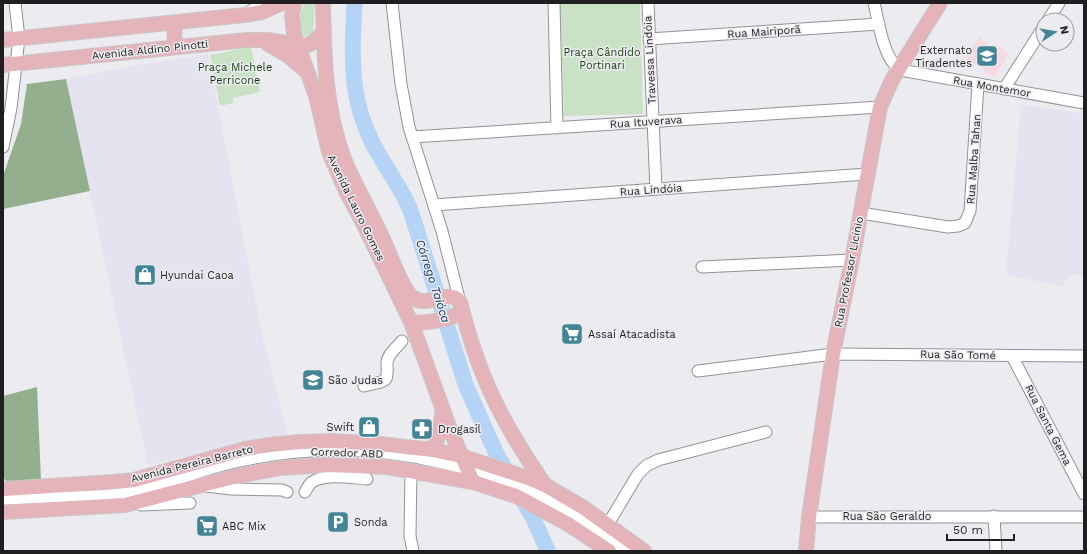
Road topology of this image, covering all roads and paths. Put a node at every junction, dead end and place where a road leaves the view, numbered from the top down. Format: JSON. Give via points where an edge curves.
{"nodes":[{"id":1,"x":15,"y":3,"type":"edge"},
{"id":2,"x":261,"y":3,"type":"edge"},
{"id":3,"x":282,"y":3,"type":"edge"},
{"id":4,"x":294,"y":3,"type":"edge"},
{"id":5,"x":323,"y":3,"type":"edge"},
{"id":6,"x":392,"y":3,"type":"edge"},
{"id":7,"x":554,"y":3,"type":"edge"},
{"id":8,"x":648,"y":3,"type":"edge"},
{"id":9,"x":874,"y":3,"type":"edge"},
{"id":10,"x":940,"y":3,"type":"edge"},
{"id":11,"x":1059,"y":3,"type":"edge"},
{"id":12,"x":1053,"y":12,"type":"edge"},
{"id":13,"x":245,"y":15,"type":"junction"},
{"id":14,"x":174,"y":23,"type":"junction"},
{"id":15,"x":879,"y":24,"type":"junction"},
{"id":16,"x":324,"y":29,"type":"junction"},
{"id":17,"x":19,"y":38,"type":"junction"},
{"id":18,"x":650,"y":39,"type":"junction"},
{"id":19,"x":3,"y":40,"type":"edge"},
{"id":20,"x":257,"y":40,"type":"junction"},
{"id":21,"x":1035,"y":41,"type":"edge"},
{"id":22,"x":298,"y":46,"type":"junction"},
{"id":23,"x":175,"y":47,"type":"junction"},
{"id":24,"x":10,"y":64,"type":"edge"},
{"id":25,"x":900,"y":68,"type":"junction"},
{"id":26,"x":307,"y":71,"type":"junction"},
{"id":27,"x":978,"y":84,"type":"junction"},
{"id":28,"x":1004,"y":89,"type":"junction"},
{"id":29,"x":1084,"y":103,"type":"edge"},
{"id":30,"x":880,"y":107,"type":"junction"},
{"id":31,"x":653,"y":122,"type":"junction"},
{"id":32,"x":557,"y":128,"type":"junction"},
{"id":33,"x":412,"y":137,"type":"junction"},
{"id":34,"x":3,"y":147,"type":"edge"},
{"id":35,"x":867,"y":174,"type":"junction"},
{"id":36,"x":656,"y":189,"type":"junction"},
{"id":37,"x":434,"y":205,"type":"junction"},
{"id":38,"x":861,"y":213,"type":"junction"},
{"id":39,"x":852,"y":260,"type":"junction"},
{"id":40,"x":702,"y":267,"type":"dead end"},
{"id":41,"x":454,"y":300,"type":"junction"},
{"id":42,"x":411,"y":322,"type":"junction"},
{"id":43,"x":402,"y":341,"type":"dead end"},
{"id":44,"x":833,"y":354,"type":"junction"},
{"id":45,"x":1012,"y":356,"type":"junction"},
{"id":46,"x":1084,"y":356,"type":"edge"},
{"id":47,"x":698,"y":371,"type":"dead end"},
{"id":48,"x":364,"y":386,"type":"dead end"},
{"id":49,"x":441,"y":408,"type":"junction"},
{"id":50,"x":766,"y":432,"type":"dead end"},
{"id":51,"x":433,"y":450,"type":"junction"},
{"id":52,"x":461,"y":456,"type":"junction"},
{"id":53,"x":411,"y":471,"type":"junction"},
{"id":54,"x":470,"y":476,"type":"junction"},
{"id":55,"x":496,"y":478,"type":"junction"},
{"id":56,"x":367,"y":479,"type":"dead end"},
{"id":57,"x":202,"y":485,"type":"junction"},
{"id":58,"x":545,"y":485,"type":"junction"},
{"id":59,"x":3,"y":489,"type":"edge"},
{"id":60,"x":287,"y":492,"type":"dead end"},
{"id":61,"x":305,"y":492,"type":"dead end"},
{"id":62,"x":1084,"y":494,"type":"edge"},
{"id":63,"x":531,"y":497,"type":"junction"},
{"id":64,"x":3,"y":499,"type":"edge"},
{"id":65,"x":190,"y":504,"type":"dead end"},
{"id":66,"x":125,"y":505,"type":"junction"},
{"id":67,"x":3,"y":512,"type":"edge"},
{"id":68,"x":994,"y":516,"type":"junction"},
{"id":69,"x":810,"y":517,"type":"junction"},
{"id":70,"x":1084,"y":517,"type":"edge"},
{"id":71,"x":608,"y":524,"type":"junction"},
{"id":72,"x":413,"y":551,"type":"edge"},
{"id":73,"x":609,"y":551,"type":"edge"},
{"id":74,"x":626,"y":551,"type":"edge"},
{"id":75,"x":644,"y":551,"type":"edge"},
{"id":76,"x":806,"y":551,"type":"edge"},
{"id":77,"x":996,"y":551,"type":"edge"}],
"edges":[{"from":1,"to":17,"type":"street"},
{"from":2,"to":13,"type":"street"},
{"from":3,"to":13,"type":"main road","via":[[262,12]]},
{"from":4,"to":22,"type":"main road","name":"Avenida Lauro Gomes","via":[[292,20]]},
{"from":5,"to":16,"type":"main road","name":"Avenida Lauro Gomes"},
{"from":6,"to":33,"type":"street","via":[[400,84]]},
{"from":7,"to":32,"type":"street"},
{"from":8,"to":18,"type":"street","name":"Travessa Lindóia"},
{"from":9,"to":15,"type":"street"},
{"from":10,"to":25,"type":"main road","name":"Rua Professor Licínio"},
{"from":11,"to":12,"type":"street"},
{"from":13,"to":14,"type":"main road"},
{"from":14,"to":17,"type":"main road"},
{"from":14,"to":23,"type":"main road"},
{"from":15,"to":18,"type":"street","name":"Rua Mairiporã"},
{"from":15,"to":25,"type":"street","via":[[889,56]]},
{"from":16,"to":22,"type":"main road","via":[[313,43]]},
{"from":16,"to":41,"type":"main road","name":"Avenida Lauro Gomes","via":[[326,77],[334,128],[343,156],[405,287],[415,299],[422,301]]},
{"from":17,"to":19,"type":"main road"},
{"from":17,"to":24,"type":"street"},
{"from":18,"to":31,"type":"street","name":"Travessa Lindóia"},
{"from":20,"to":22,"type":"main road","name":"Avenida Aldino Pinotti"},
{"from":20,"to":23,"type":"main road","name":"Avenida Aldino Pinotti"},
{"from":20,"to":26,"type":"main road","via":[[287,55]]},
{"from":21,"to":28,"type":"street"},
{"from":22,"to":26,"type":"main road","name":"Avenida Lauro Gomes"},
{"from":23,"to":24,"type":"main road","name":"Avenida Aldino Pinotti"},
{"from":24,"to":34,"type":"street","via":[[11,108]]},
{"from":25,"to":27,"type":"street","name":"Rua Montemor","via":[[913,73]]},
{"from":25,"to":30,"type":"main road","name":"Rua Professor Licínio"},
{"from":26,"to":42,"type":"main road","name":"Avenida Lauro Gomes","via":[[336,170]]},
{"from":27,"to":28,"type":"street","name":"Rua Montemor"},
{"from":27,"to":38,"type":"street","name":"Rua Malba Tahan","via":[[970,212],[965,223],[948,227]]},
{"from":28,"to":29,"type":"street","name":"Rua Montemor"},
{"from":30,"to":31,"type":"street","name":"Rua Ituverava"},
{"from":30,"to":35,"type":"main road","name":"Rua Professor Licínio"},
{"from":31,"to":32,"type":"street","name":"Rua Ituverava"},
{"from":31,"to":36,"type":"street","name":"Travessa Lindóia"},
{"from":32,"to":33,"type":"street","name":"Rua Ituverava"},
{"from":33,"to":37,"type":"street"},
{"from":35,"to":36,"type":"street","name":"Rua Lindóia"},
{"from":35,"to":38,"type":"main road","name":"Rua Professor Licínio"},
{"from":36,"to":37,"type":"street","name":"Rua Lindóia"},
{"from":37,"to":41,"type":"street","via":[[452,269]]},
{"from":38,"to":39,"type":"main road","name":"Rua Professor Licínio"},
{"from":39,"to":40,"type":"street"},
{"from":39,"to":44,"type":"main road","name":"Rua Professor Licínio"},
{"from":41,"to":42,"type":"main road","via":[[458,314],[418,324]]},
{"from":41,"to":58,"type":"main road","via":[[492,395],[516,441]]},
{"from":42,"to":49,"type":"main road","name":"Avenida Lauro Gomes"},
{"from":43,"to":48,"type":"street","via":[[387,361],[386,379]]},
{"from":44,"to":45,"type":"street","name":"Rua São Tomé"},
{"from":44,"to":47,"type":"street","name":"Rua São Tomé"},
{"from":44,"to":69,"type":"main road","name":"Rua Professor Licínio"},
{"from":45,"to":46,"type":"street","name":"Rua São Tomé"},
{"from":45,"to":62,"type":"street","name":"Rua Santa Gema"},
{"from":49,"to":51,"type":"main road","name":"Avenida Lauro Gomes","via":[[442,426]]},
{"from":49,"to":52,"type":"main road","name":"Avenida Lauro Gomes"},
{"from":50,"to":71,"type":"street","via":[[658,460],[646,466],[638,474]]},
{"from":51,"to":52,"type":"main road","name":"Avenida Pereira Barreto"},
{"from":51,"to":59,"type":"main road","name":"Avenida Pereira Barreto","via":[[355,442],[300,442],[245,449],[134,480]]},
{"from":52,"to":54,"type":"main road","name":"Avenida Lauro Gomes"},
{"from":52,"to":55,"type":"main road","name":"Avenida Pereira Barreto"},
{"from":53,"to":54,"type":"main road","name":"Avenida Pereira Barreto"},
{"from":53,"to":57,"type":"main road","name":"Avenida Pereira Barreto","via":[[387,467],[308,466],[258,472]]},
{"from":53,"to":72,"type":"street","via":[[410,536]]},
{"from":54,"to":55,"type":"main road","name":"Avenida Pereira Barreto"},
{"from":54,"to":64,"type":"street","name":"Corredor ABD","via":[[434,461],[335,450],[308,451],[230,463],[149,489],[121,494]]},
{"from":55,"to":58,"type":"main road","name":"Avenida Pereira Barreto","via":[[516,473]]},
{"from":55,"to":63,"type":"main road","name":"Avenida Pereira Barreto","via":[[516,496]]},
{"from":56,"to":61,"type":"street","via":[[319,479],[311,482]]},
{"from":57,"to":60,"type":"street"},
{"from":57,"to":66,"type":"main road","name":"Avenida Pereira Barreto"},
{"from":58,"to":71,"type":"main road","name":"Avenida Pereira Barreto"},
{"from":63,"to":73,"type":"main road","name":"Avenida Pereira Barreto"},
{"from":63,"to":74,"type":"street","via":[[586,522]]},
{"from":65,"to":66,"type":"street"},
{"from":66,"to":67,"type":"main road","name":"Avenida Pereira Barreto"},
{"from":68,"to":69,"type":"street","name":"Rua São Geraldo"},
{"from":68,"to":70,"type":"street","name":"Rua São Geraldo"},
{"from":68,"to":77,"type":"street"},
{"from":69,"to":76,"type":"main road","name":"Rua Professor Licínio"},
{"from":71,"to":75,"type":"main road","name":"Avenida Pereira Barreto"}]}
